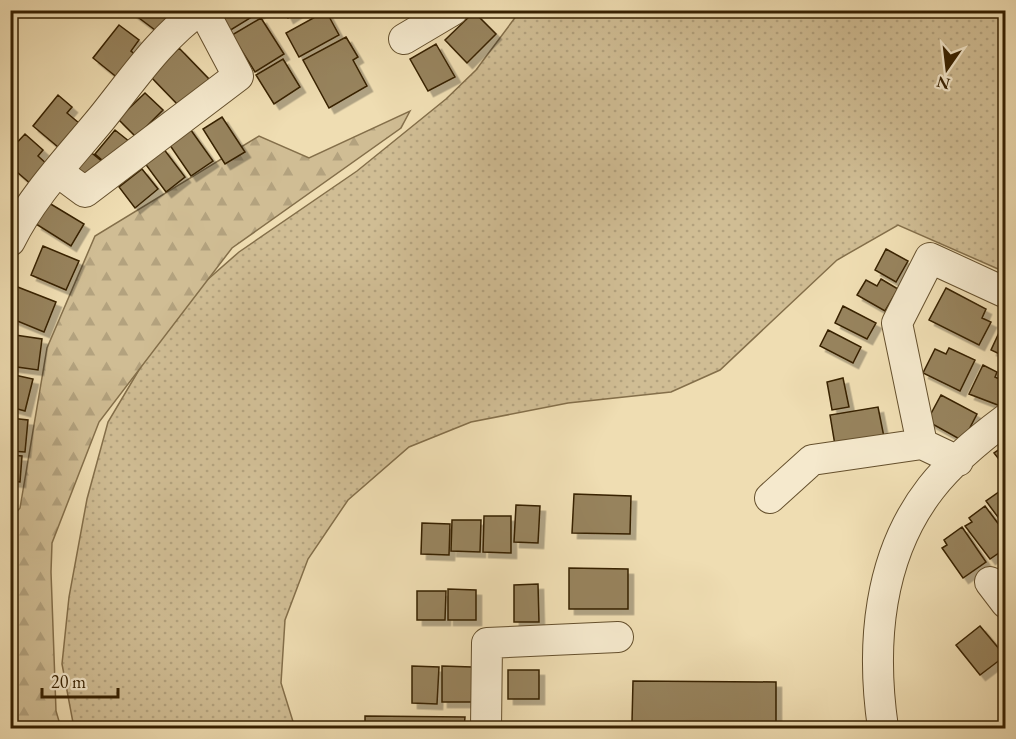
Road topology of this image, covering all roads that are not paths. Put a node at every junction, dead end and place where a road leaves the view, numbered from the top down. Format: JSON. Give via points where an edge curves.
{"nodes":[{"id":1,"x":201,"y":10,"type":"edge"},
{"id":2,"x":453,"y":10,"type":"edge"},
{"id":3,"x":404,"y":39,"type":"dead end"},
{"id":4,"x":57,"y":172,"type":"junction"},
{"id":5,"x":10,"y":241,"type":"edge"},
{"id":6,"x":1005,"y":293,"type":"edge"},
{"id":7,"x":1005,"y":419,"type":"edge"},
{"id":8,"x":922,"y":444,"type":"junction"},
{"id":9,"x":958,"y":460,"type":"junction"},
{"id":10,"x":770,"y":498,"type":"dead end"},
{"id":11,"x":618,"y":637,"type":"dead end"},
{"id":12,"x":486,"y":729,"type":"edge"},
{"id":13,"x":883,"y":729,"type":"edge"}],
"edges":[{"from":1,"to":4,"type":"street","via":[[178,25]]},
{"from":1,"to":4,"type":"street","via":[[238,76],[85,192]]},
{"from":2,"to":3,"type":"street"},
{"from":4,"to":5,"type":"street","via":[[23,214]]},
{"from":6,"to":8,"type":"street","via":[[930,258],[897,323]]},
{"from":7,"to":9,"type":"street"},
{"from":8,"to":9,"type":"street"},
{"from":8,"to":10,"type":"street","via":[[812,460]]},
{"from":9,"to":13,"type":"street","via":[[932,488],[907,526],[882,593],[877,646]]},
{"from":11,"to":12,"type":"street","via":[[487,643]]}]}
